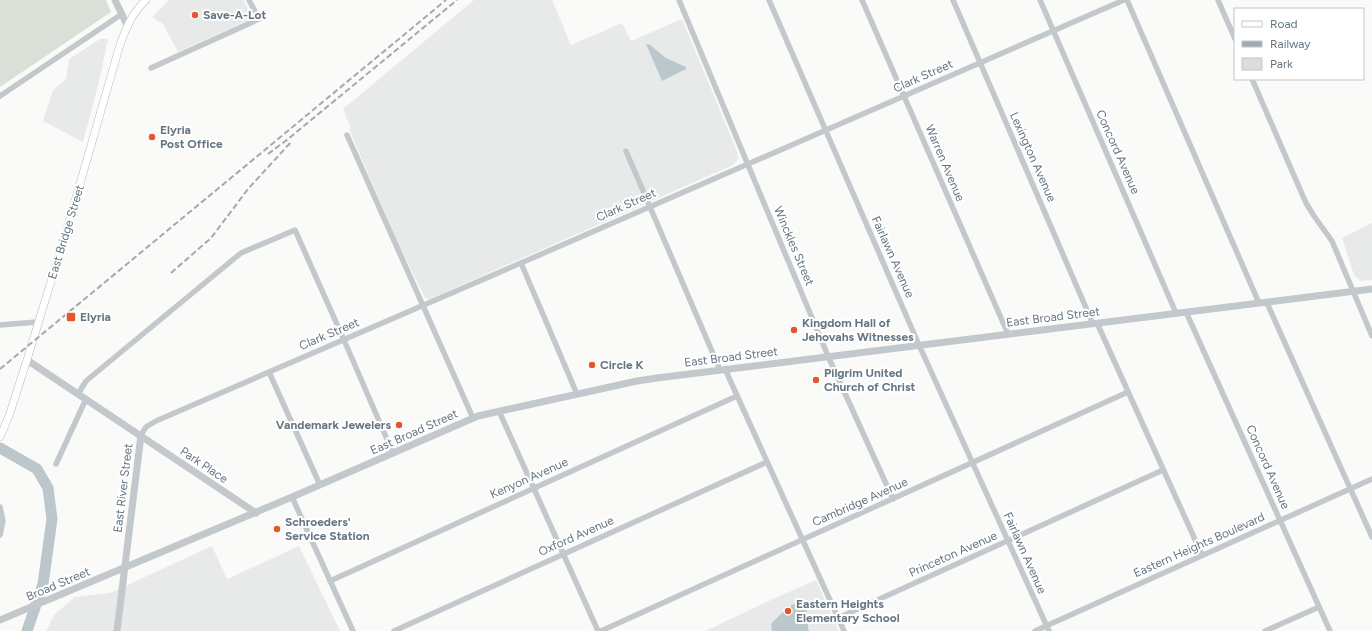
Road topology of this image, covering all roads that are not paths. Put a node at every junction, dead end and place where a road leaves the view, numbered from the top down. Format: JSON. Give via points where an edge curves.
{"nodes":[{"id":1,"x":115,"y":0,"type":"edge"},
{"id":2,"x":146,"y":0,"type":"edge"},
{"id":3,"x":249,"y":0,"type":"edge"},
{"id":4,"x":678,"y":0,"type":"edge"},
{"id":5,"x":769,"y":0,"type":"edge"},
{"id":6,"x":862,"y":0,"type":"edge"},
{"id":7,"x":952,"y":0,"type":"edge"},
{"id":8,"x":1040,"y":0,"type":"edge"},
{"id":9,"x":1124,"y":0,"type":"edge"},
{"id":10,"x":1127,"y":0,"type":"edge"},
{"id":11,"x":1218,"y":0,"type":"edge"},
{"id":12,"x":122,"y":14,"type":"junction"},
{"id":13,"x":127,"y":25,"type":"junction"},
{"id":14,"x":1053,"y":31,"type":"junction"},
{"id":15,"x":1234,"y":37,"type":"edge"},
{"id":16,"x":980,"y":63,"type":"junction"},
{"id":17,"x":151,"y":68,"type":"dead end"},
{"id":18,"x":1252,"y":80,"type":"edge"},
{"id":19,"x":0,"y":96,"type":"edge"},
{"id":20,"x":904,"y":96,"type":"junction"},
{"id":21,"x":826,"y":130,"type":"junction"},
{"id":22,"x":347,"y":135,"type":"dead end"},
{"id":23,"x":626,"y":151,"type":"dead end"},
{"id":24,"x":747,"y":164,"type":"junction"},
{"id":25,"x":650,"y":207,"type":"junction"},
{"id":26,"x":521,"y":263,"type":"junction"},
{"id":27,"x":1372,"y":289,"type":"edge"},
{"id":28,"x":1352,"y":291,"type":"junction"},
{"id":29,"x":1263,"y":303,"type":"junction"},
{"id":30,"x":423,"y":306,"type":"junction"},
{"id":31,"x":1186,"y":312,"type":"junction"},
{"id":32,"x":1176,"y":313,"type":"junction"},
{"id":33,"x":38,"y":322,"type":"junction"},
{"id":34,"x":1095,"y":323,"type":"junction"},
{"id":35,"x":0,"y":325,"type":"edge"},
{"id":36,"x":1008,"y":334,"type":"junction"},
{"id":37,"x":1372,"y":336,"type":"edge"},
{"id":38,"x":344,"y":340,"type":"junction"},
{"id":39,"x":919,"y":345,"type":"junction"},
{"id":40,"x":828,"y":356,"type":"junction"},
{"id":41,"x":27,"y":360,"type":"junction"},
{"id":42,"x":723,"y":369,"type":"junction"},
{"id":43,"x":269,"y":372,"type":"junction"},
{"id":44,"x":1128,"y":392,"type":"junction"},
{"id":45,"x":78,"y":394,"type":"junction"},
{"id":46,"x":577,"y":394,"type":"junction"},
{"id":47,"x":738,"y":396,"type":"junction"},
{"id":48,"x":86,"y":399,"type":"junction"},
{"id":49,"x":499,"y":411,"type":"junction"},
{"id":50,"x":473,"y":418,"type":"junction"},
{"id":51,"x":141,"y":435,"type":"junction"},
{"id":52,"x":0,"y":437,"type":"edge"},
{"id":53,"x":393,"y":453,"type":"junction"},
{"id":54,"x":767,"y":462,"type":"junction"},
{"id":55,"x":973,"y":463,"type":"junction"},
{"id":56,"x":56,"y":464,"type":"dead end"},
{"id":57,"x":1163,"y":470,"type":"junction"},
{"id":58,"x":1372,"y":479,"type":"edge"},
{"id":59,"x":320,"y":485,"type":"junction"},
{"id":60,"x":534,"y":488,"type":"junction"},
{"id":61,"x":1350,"y":489,"type":"junction"},
{"id":62,"x":292,"y":498,"type":"junction"},
{"id":63,"x":893,"y":499,"type":"junction"},
{"id":64,"x":0,"y":507,"type":"edge"},
{"id":65,"x":256,"y":513,"type":"junction"},
{"id":66,"x":1280,"y":520,"type":"junction"},
{"id":67,"x":0,"y":535,"type":"edge"},
{"id":68,"x":1372,"y":537,"type":"edge"},
{"id":69,"x":802,"y":540,"type":"junction"},
{"id":70,"x":1008,"y":541,"type":"junction"},
{"id":71,"x":564,"y":554,"type":"junction"},
{"id":72,"x":1202,"y":555,"type":"junction"},
{"id":73,"x":124,"y":568,"type":"junction"},
{"id":74,"x":330,"y":580,"type":"junction"},
{"id":75,"x":1319,"y":607,"type":"junction"},
{"id":76,"x":838,"y":618,"type":"junction"},
{"id":77,"x":1,"y":619,"type":"edge"},
{"id":78,"x":1048,"y":628,"type":"edge"},
{"id":79,"x":117,"y":631,"type":"edge"},
{"id":80,"x":353,"y":631,"type":"edge"},
{"id":81,"x":394,"y":631,"type":"edge"},
{"id":82,"x":599,"y":631,"type":"edge"},
{"id":83,"x":844,"y":631,"type":"edge"},
{"id":84,"x":1035,"y":631,"type":"edge"},
{"id":85,"x":1265,"y":631,"type":"edge"},
{"id":86,"x":1330,"y":631,"type":"edge"}],
"edges":[{"from":1,"to":12,"type":"street"},
{"from":2,"to":13,"type":"main road","name":"East Bridge Street"},
{"from":3,"to":17,"type":"street","via":[[258,19]]},
{"from":4,"to":24,"type":"street","name":"Winckles Street"},
{"from":5,"to":21,"type":"street","name":"Fairlawn Avenue"},
{"from":6,"to":20,"type":"street","name":"Warren Avenue"},
{"from":7,"to":16,"type":"street","name":"Lexington Avenue"},
{"from":8,"to":14,"type":"street","name":"Concord Avenue"},
{"from":9,"to":14,"type":"street","name":"Clark Street"},
{"from":10,"to":29,"type":"street"},
{"from":11,"to":15,"type":"street"},
{"from":12,"to":13,"type":"street"},
{"from":12,"to":19,"type":"street"},
{"from":13,"to":33,"type":"main road","name":"East Bridge Street","via":[[83,179]]},
{"from":14,"to":16,"type":"street","name":"Clark Street"},
{"from":14,"to":32,"type":"street","name":"Concord Avenue"},
{"from":16,"to":20,"type":"street","name":"Clark Street"},
{"from":16,"to":34,"type":"street","name":"Lexington Avenue"},
{"from":18,"to":28,"type":"street","via":[[1306,203],[1332,241]]},
{"from":20,"to":21,"type":"street","name":"Clark Street"},
{"from":20,"to":36,"type":"street","name":"Warren Avenue"},
{"from":21,"to":24,"type":"street","name":"Clark Street"},
{"from":21,"to":39,"type":"street","name":"Fairlawn Avenue"},
{"from":22,"to":30,"type":"street"},
{"from":23,"to":25,"type":"street"},
{"from":24,"to":25,"type":"street","name":"Clark Street"},
{"from":24,"to":40,"type":"street","name":"Winckles Street"},
{"from":25,"to":26,"type":"street","name":"Clark Street"},
{"from":25,"to":42,"type":"street"},
{"from":26,"to":30,"type":"street","name":"Clark Street"},
{"from":26,"to":46,"type":"street"},
{"from":27,"to":28,"type":"street","name":"East Broad Street"},
{"from":28,"to":29,"type":"street","name":"East Broad Street"},
{"from":28,"to":37,"type":"street"},
{"from":29,"to":31,"type":"street","name":"East Broad Street"},
{"from":29,"to":61,"type":"street"},
{"from":30,"to":38,"type":"street","name":"Clark Street"},
{"from":30,"to":50,"type":"street"},
{"from":31,"to":32,"type":"street","name":"East Broad Street"},
{"from":31,"to":66,"type":"street","name":"Concord Avenue"},
{"from":32,"to":34,"type":"street","name":"East Broad Street"},
{"from":33,"to":35,"type":"street"},
{"from":33,"to":41,"type":"main road","name":"East Bridge Street"},
{"from":34,"to":36,"type":"street","name":"East Broad Street"},
{"from":34,"to":44,"type":"street","name":"Lexington Avenue"},
{"from":36,"to":39,"type":"street","name":"East Broad Street"},
{"from":38,"to":43,"type":"street","name":"Clark Street"},
{"from":38,"to":45,"type":"street","via":[[294,230],[241,253],[86,381]]},
{"from":38,"to":53,"type":"street"},
{"from":39,"to":40,"type":"street","name":"East Broad Street"},
{"from":39,"to":55,"type":"street","name":"Fairlawn Avenue"},
{"from":40,"to":42,"type":"street","name":"East Broad Street"},
{"from":40,"to":63,"type":"street","name":"Winckles Street"},
{"from":41,"to":45,"type":"street","name":"East River Street"},
{"from":41,"to":52,"type":"main road","name":"East Bridge Street"},
{"from":42,"to":46,"type":"street","name":"East Broad Street","via":[[637,381]]},
{"from":42,"to":47,"type":"street"},
{"from":43,"to":51,"type":"street","name":"Clark Street","via":[[156,421],[146,427]]},
{"from":43,"to":59,"type":"street"},
{"from":44,"to":55,"type":"street","name":"Cambridge Avenue"},
{"from":44,"to":57,"type":"street","name":"Lexington Avenue"},
{"from":45,"to":48,"type":"street","name":"East River Street"},
{"from":46,"to":49,"type":"street","name":"East Broad Street"},
{"from":47,"to":54,"type":"street"},
{"from":47,"to":60,"type":"street","name":"Kenyon Avenue"},
{"from":48,"to":51,"type":"street","name":"East River Street"},
{"from":48,"to":56,"type":"street"},
{"from":49,"to":50,"type":"street","name":"East Broad Street"},
{"from":49,"to":60,"type":"street"},
{"from":50,"to":53,"type":"street","name":"East Broad Street"},
{"from":51,"to":65,"type":"street","name":"Park Place"},
{"from":51,"to":73,"type":"street","name":"East River Street"},
{"from":53,"to":59,"type":"street","name":"East Broad Street"},
{"from":54,"to":69,"type":"street"},
{"from":54,"to":71,"type":"street","name":"Oxford Avenue"},
{"from":55,"to":63,"type":"street","name":"Cambridge Avenue"},
{"from":55,"to":70,"type":"street","name":"Fairlawn Avenue"},
{"from":57,"to":70,"type":"street","name":"Princeton Avenue"},
{"from":57,"to":72,"type":"street","name":"Lexington Avenue"},
{"from":58,"to":61,"type":"street","name":"Eastern Heights Boulevard"},
{"from":59,"to":62,"type":"street","name":"East Broad Street"},
{"from":60,"to":71,"type":"street"},
{"from":60,"to":74,"type":"street","name":"Kenyon Avenue"},
{"from":61,"to":66,"type":"street","name":"Eastern Heights Boulevard"},
{"from":61,"to":68,"type":"street"},
{"from":62,"to":65,"type":"street","name":"East Broad Street"},
{"from":62,"to":74,"type":"street"},
{"from":63,"to":69,"type":"street","name":"Cambridge Avenue"},
{"from":64,"to":67,"type":"street","via":[[3,521]]},
{"from":65,"to":73,"type":"street","name":"East Broad Street"},
{"from":66,"to":72,"type":"street","name":"Eastern Heights Boulevard"},
{"from":66,"to":75,"type":"street","name":"Concord Avenue"},
{"from":69,"to":76,"type":"street"},
{"from":69,"to":82,"type":"street","name":"Cambridge Avenue"},
{"from":70,"to":76,"type":"street","name":"Princeton Avenue"},
{"from":70,"to":78,"type":"street","name":"Fairlawn Avenue"},
{"from":71,"to":81,"type":"street","name":"Oxford Avenue"},
{"from":71,"to":82,"type":"street"},
{"from":72,"to":78,"type":"street","name":"Eastern Heights Boulevard"},
{"from":73,"to":77,"type":"street","name":"Broad Street"},
{"from":73,"to":79,"type":"street","name":"East River Street"},
{"from":74,"to":80,"type":"street"},
{"from":75,"to":85,"type":"street"},
{"from":75,"to":86,"type":"street","name":"Concord Avenue"},
{"from":76,"to":83,"type":"street"},
{"from":78,"to":84,"type":"street","name":"Eastern Heights Boulevard"}]}
